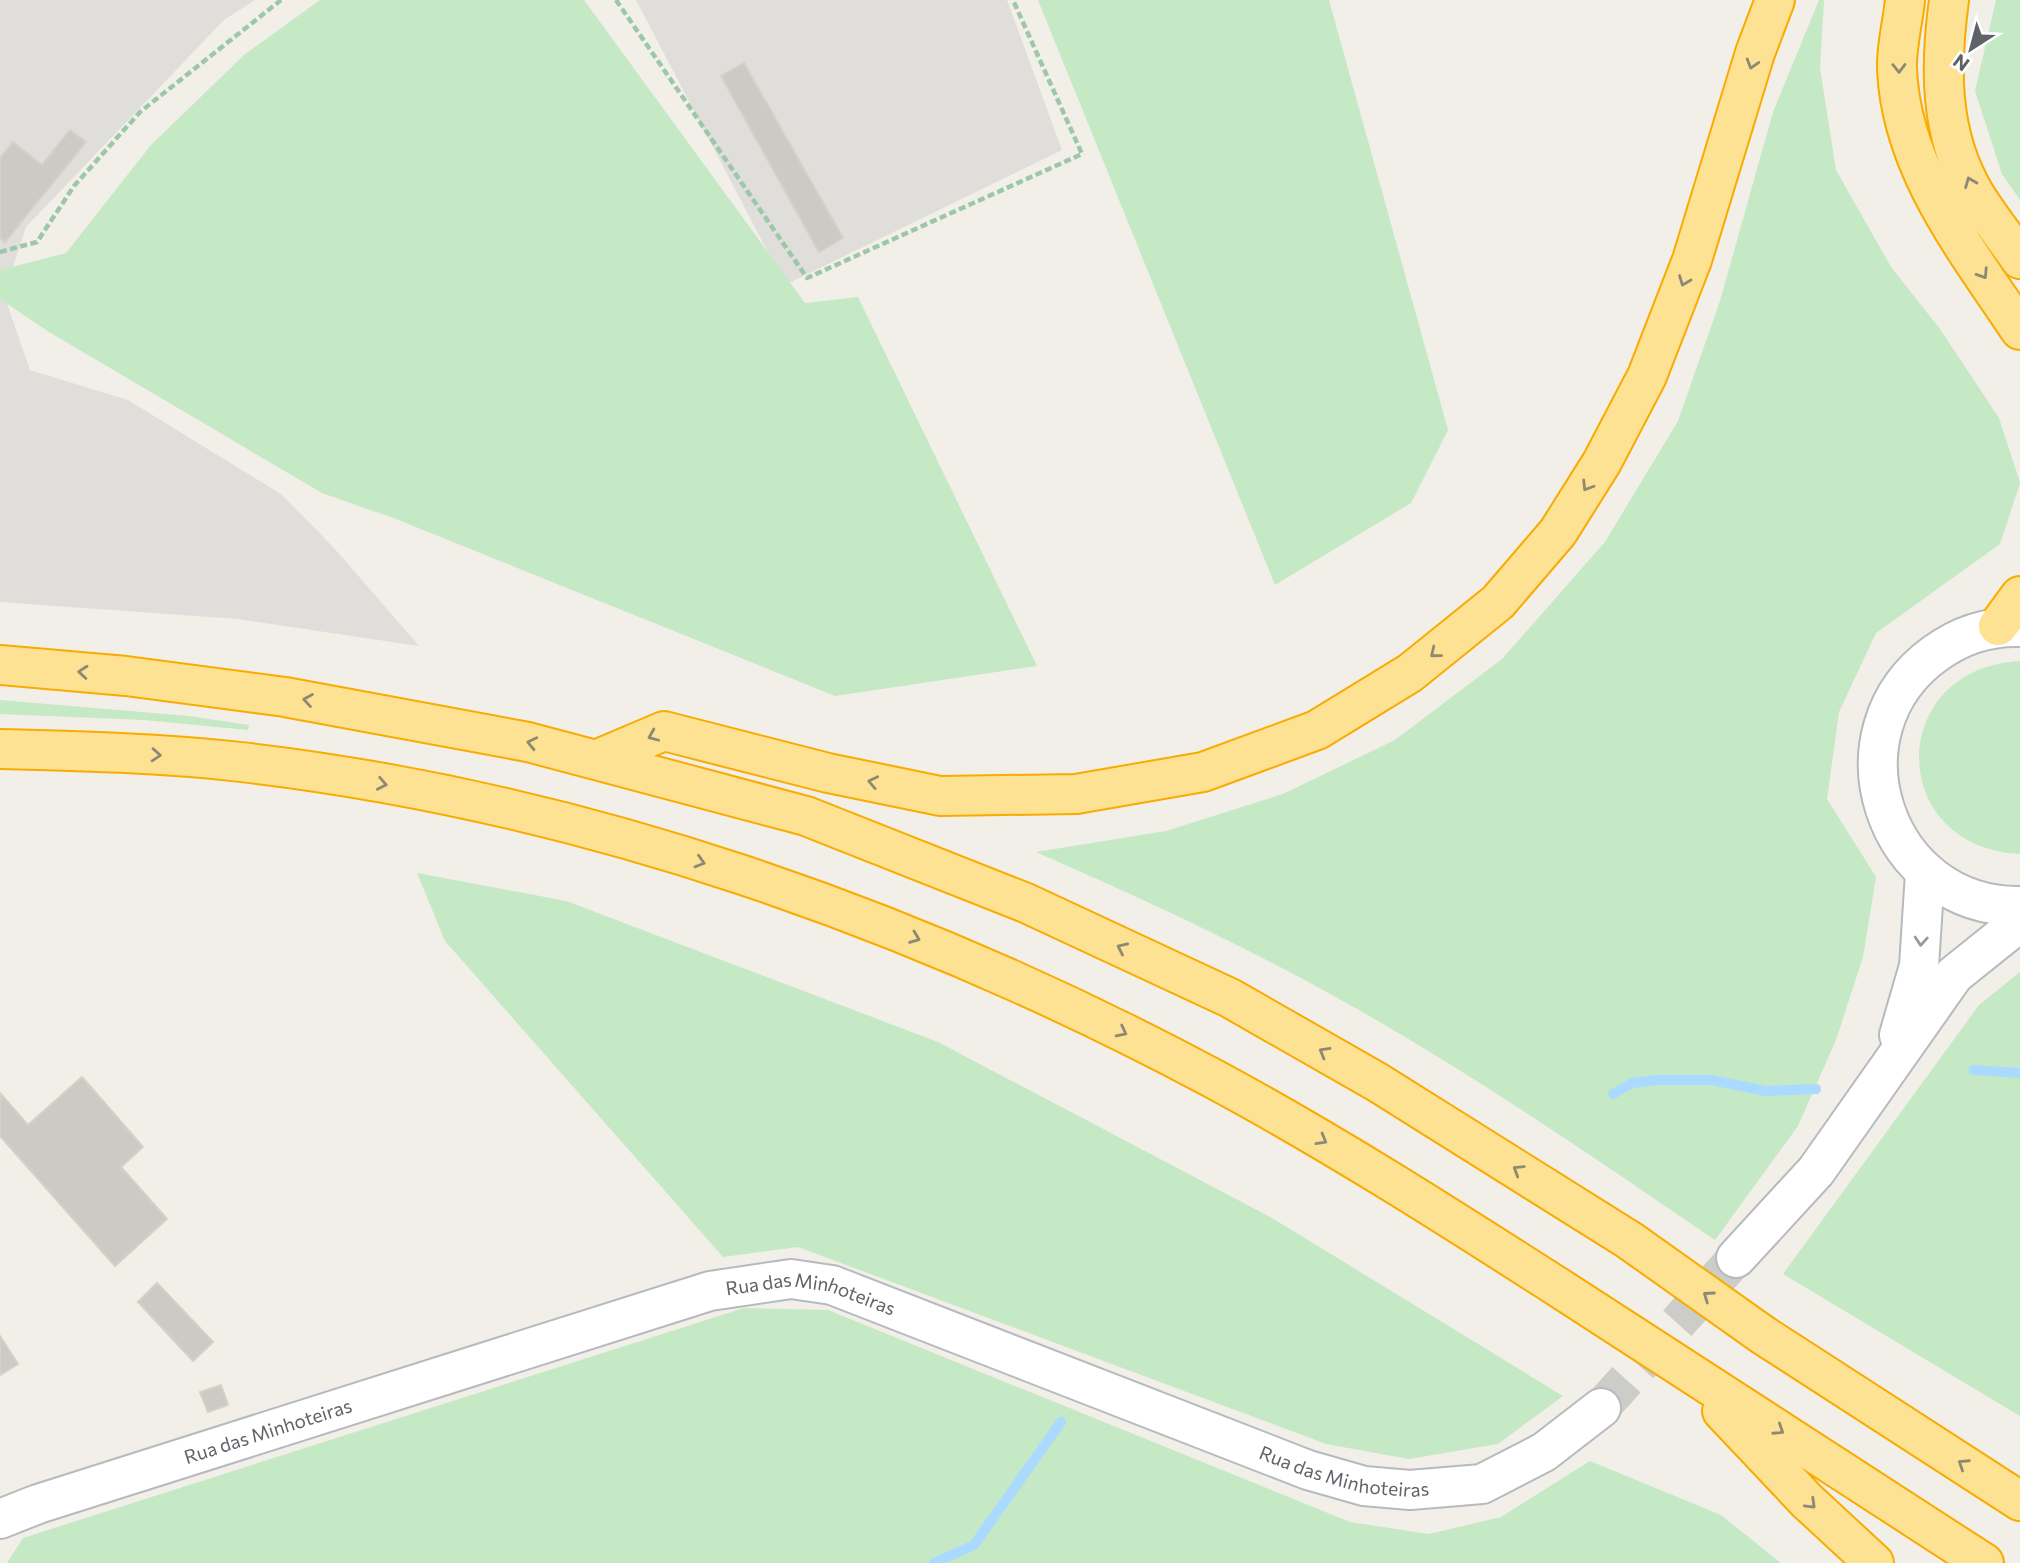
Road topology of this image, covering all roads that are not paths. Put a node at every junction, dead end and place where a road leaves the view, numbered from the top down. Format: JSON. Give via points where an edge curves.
{"nodes":[{"id":1,"x":1775,"y":0,"type":"edge"},
{"id":2,"x":1905,"y":0,"type":"edge"},
{"id":3,"x":1949,"y":0,"type":"edge"},
{"id":4,"x":2020,"y":259,"type":"edge"},
{"id":5,"x":2020,"y":330,"type":"edge"},
{"id":6,"x":2020,"y":596,"type":"edge"},
{"id":7,"x":2009,"y":627,"type":"edge"},
{"id":8,"x":0,"y":665,"type":"edge"},
{"id":9,"x":0,"y":749,"type":"edge"},
{"id":10,"x":598,"y":759,"type":"junction"},
{"id":11,"x":1925,"y":873,"type":"junction"},
{"id":12,"x":2020,"y":906,"type":"edge"},
{"id":13,"x":2020,"y":922,"type":"edge"},
{"id":14,"x":1891,"y":1060,"type":"junction"},
{"id":15,"x":1736,"y":1258,"type":"tunnel mouth"},
{"id":16,"x":1680,"y":1366,"type":"junction"},
{"id":17,"x":1601,"y":1408,"type":"tunnel mouth"},
{"id":18,"x":2020,"y":1501,"type":"edge"},
{"id":19,"x":0,"y":1519,"type":"edge"},
{"id":20,"x":1874,"y":1563,"type":"edge"},
{"id":21,"x":1984,"y":1563,"type":"edge"}],
"edges":[{"from":1,"to":10,"type":"highway","one_way":true,"via":[[1692,260],[1647,376],[1602,462],[1559,531],[1498,602],[1410,673],[1317,730],[1203,772],[1076,794],[940,796],[664,731]]},
{"from":2,"to":5,"type":"highway","one_way":true,"via":[[1897,68],[1910,146],[1943,213]]},
{"from":4,"to":3,"type":"highway","one_way":true,"via":[[1973,191],[1948,126],[1941,65]]},
{"from":6,"to":7,"type":"highway"},
{"from":7,"to":11,"type":"main road","via":[[1954,640],[1916,667],[1890,705],[1877,749],[1879,795],[1896,838]]},
{"from":10,"to":8,"type":"highway","one_way":true,"via":[[458,726],[285,696]]},
{"from":9,"to":16,"type":"highway","one_way":true,"via":[[239,762],[381,783],[635,842],[850,913],[946,950],[1215,1080],[1431,1206]]},
{"from":18,"to":10,"type":"highway","one_way":true,"via":[[1763,1335],[1629,1240],[1377,1082],[1230,998],[1026,903],[806,816]]},
{"from":11,"to":12,"type":"main road","via":[[1960,895],[1999,906]]},
{"from":11,"to":14,"type":"main road","one_way":true,"via":[[1919,965]]},
{"from":13,"to":14,"type":"main road","via":[[1954,975]]},
{"from":14,"to":15,"type":"main road","via":[[1816,1171]]},
{"from":16,"to":20,"type":"highway","one_way":true,"via":[[1807,1501]]},
{"from":16,"to":21,"type":"highway","one_way":true},
{"from":17,"to":19,"type":"main road","name":"Rua das Minhoteiras","via":[[1544,1452],[1482,1484],[1410,1490],[1364,1486],[1308,1470],[832,1285],[791,1279],[710,1291]]}]}
